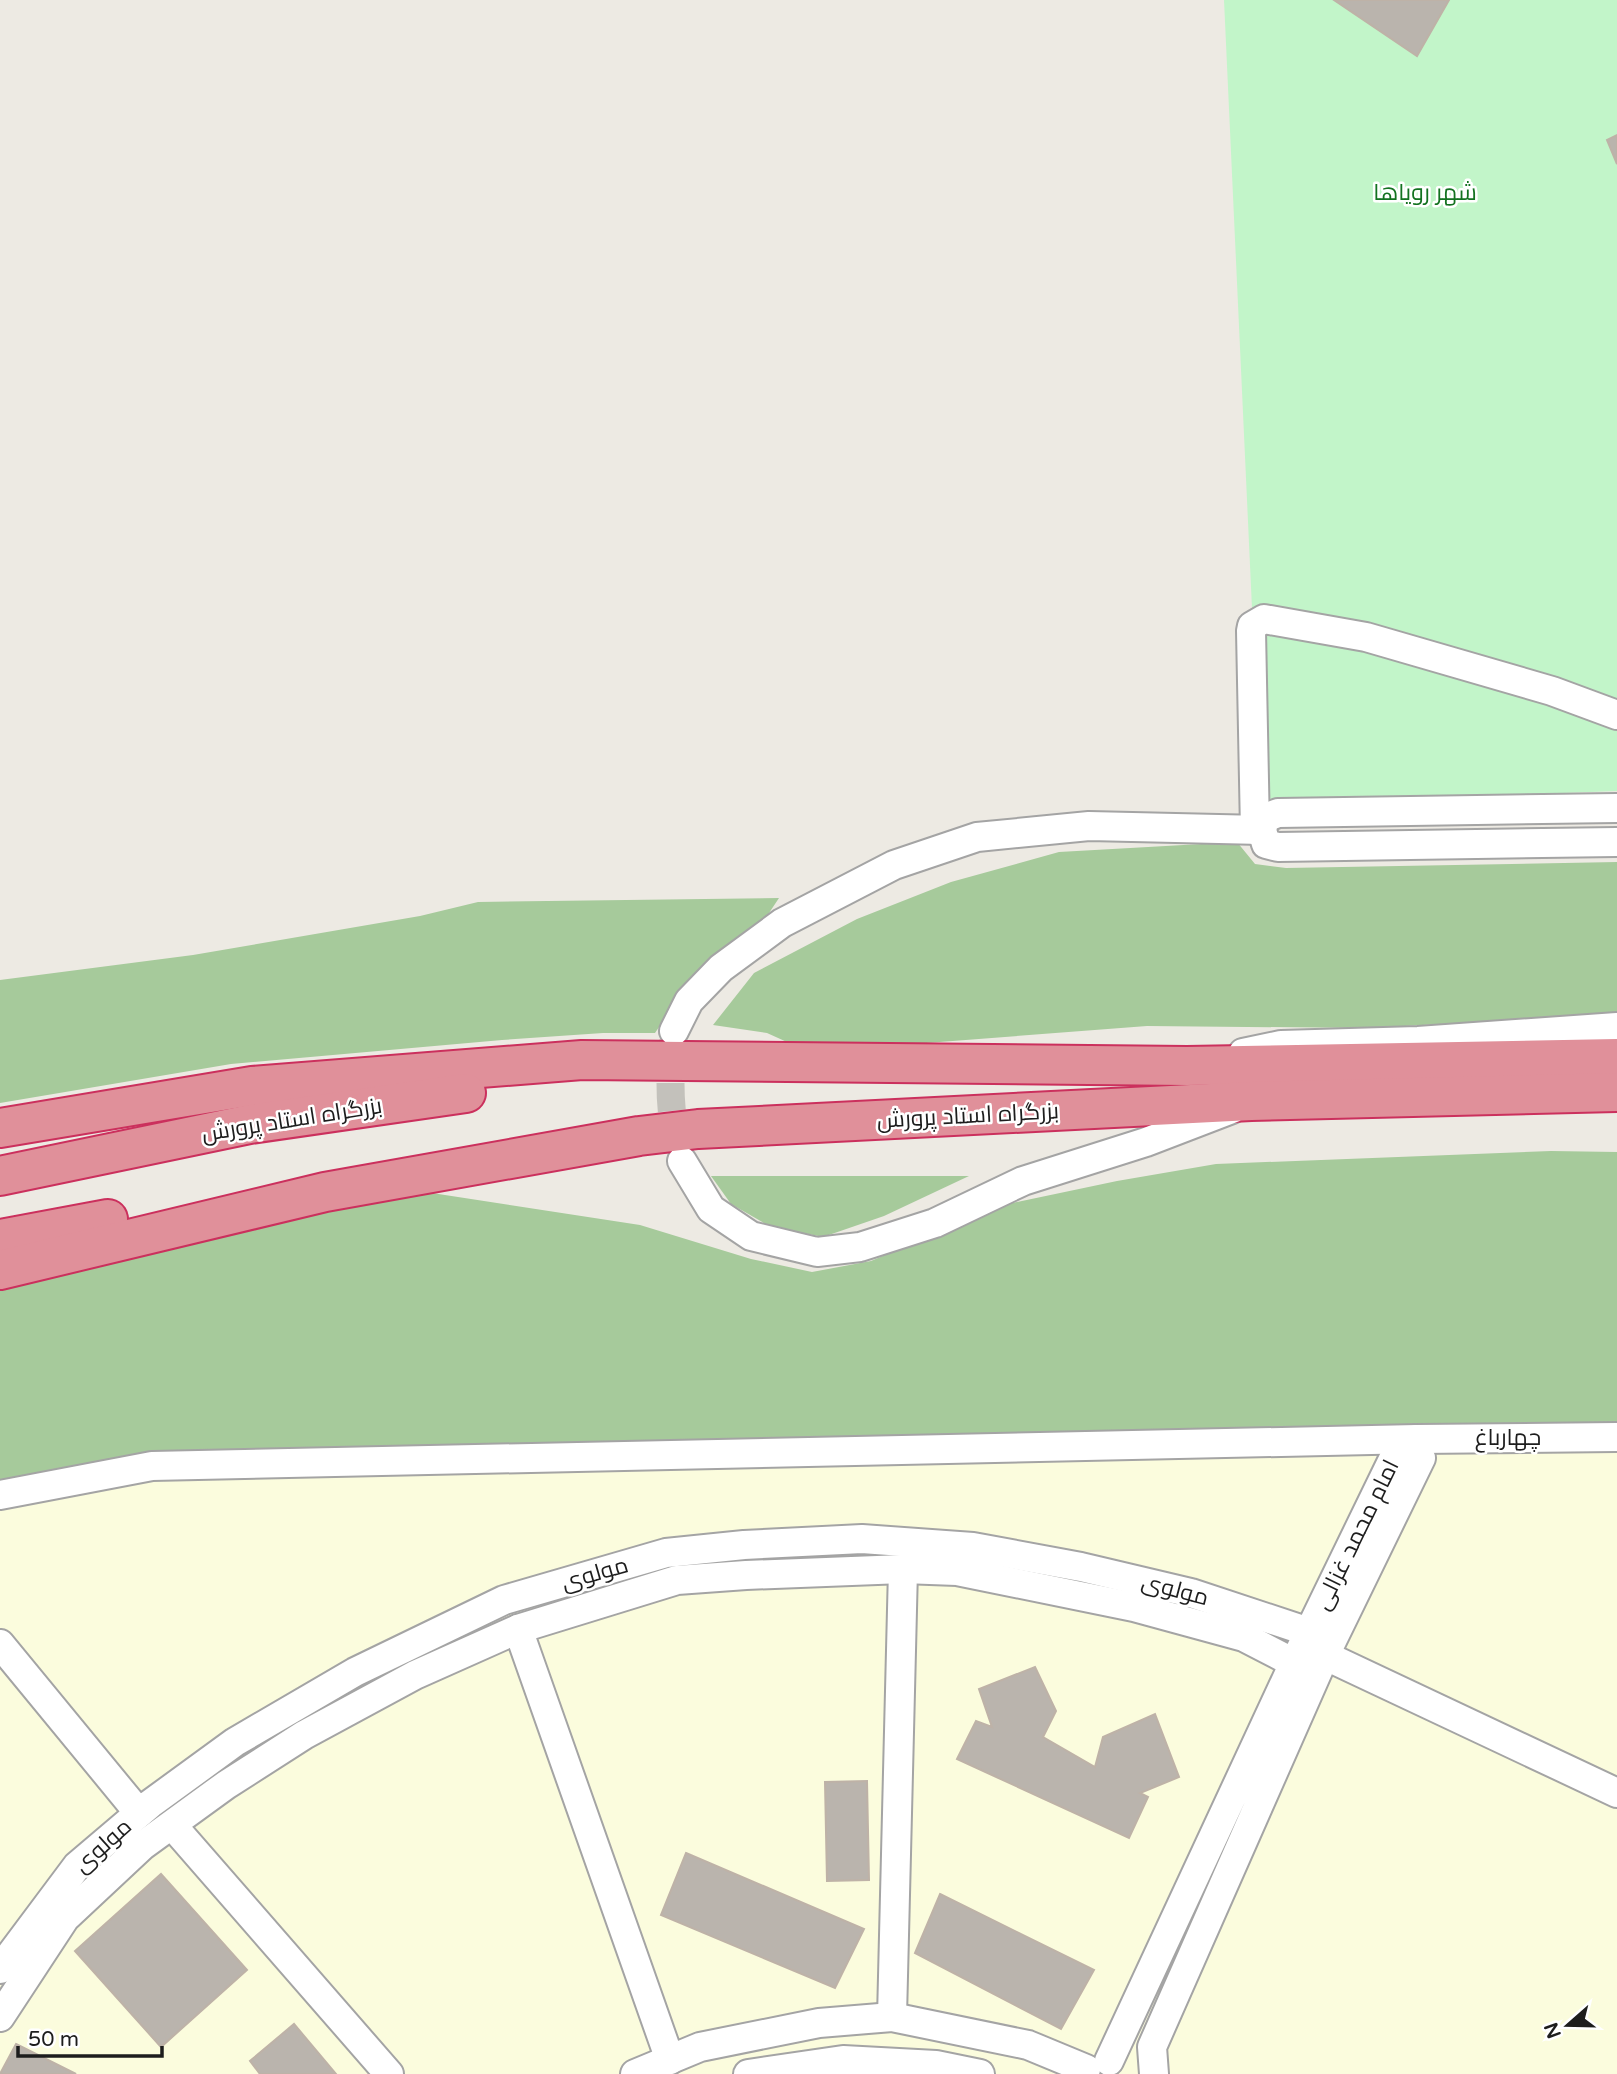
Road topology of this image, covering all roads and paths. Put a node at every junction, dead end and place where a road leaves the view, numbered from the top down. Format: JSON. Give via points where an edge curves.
{"nodes":[{"id":1,"x":1617,"y":715,"type":"edge"},
{"id":2,"x":1617,"y":808,"type":"edge"},
{"id":3,"x":1258,"y":830,"type":"junction"},
{"id":4,"x":1617,"y":842,"type":"edge"},
{"id":5,"x":1617,"y":1027,"type":"edge"},
{"id":6,"x":674,"y":1031,"type":"tunnel mouth"},
{"id":7,"x":1617,"y":1058,"type":"edge"},
{"id":8,"x":582,"y":1060,"type":"junction"},
{"id":9,"x":1187,"y":1066,"type":"junction"},
{"id":10,"x":1617,"y":1092,"type":"edge"},
{"id":11,"x":1251,"y":1101,"type":"junction"},
{"id":12,"x":0,"y":1128,"type":"edge"},
{"id":13,"x":682,"y":1161,"type":"tunnel mouth"},
{"id":14,"x":0,"y":1176,"type":"edge"},
{"id":15,"x":325,"y":1192,"type":"junction"},
{"id":16,"x":0,"y":1239,"type":"edge"},
{"id":17,"x":0,"y":1270,"type":"edge"},
{"id":18,"x":1617,"y":1437,"type":"edge"},
{"id":19,"x":1412,"y":1447,"type":"junction"},
{"id":20,"x":0,"y":1495,"type":"edge"},
{"id":21,"x":698,"y":1550,"type":"junction"},
{"id":22,"x":903,"y":1569,"type":"junction"},
{"id":23,"x":701,"y":1578,"type":"junction"},
{"id":24,"x":535,"y":1591,"type":"junction"},
{"id":25,"x":545,"y":1620,"type":"junction"},
{"id":26,"x":518,"y":1629,"type":"junction"},
{"id":27,"x":0,"y":1644,"type":"edge"},
{"id":28,"x":1307,"y":1649,"type":"junction"},
{"id":29,"x":1617,"y":1793,"type":"edge"},
{"id":30,"x":139,"y":1813,"type":"junction"},
{"id":31,"x":172,"y":1825,"type":"junction"},
{"id":32,"x":101,"y":1846,"type":"junction"},
{"id":33,"x":122,"y":1865,"type":"junction"},
{"id":34,"x":72,"y":1894,"type":"junction"},
{"id":35,"x":0,"y":1969,"type":"edge"},
{"id":36,"x":0,"y":2017,"type":"edge"},
{"id":37,"x":892,"y":2017,"type":"junction"},
{"id":38,"x":670,"y":2060,"type":"junction"},
{"id":39,"x":1091,"y":2068,"type":"edge"},
{"id":40,"x":389,"y":2074,"type":"edge"},
{"id":41,"x":635,"y":2074,"type":"edge"},
{"id":42,"x":748,"y":2074,"type":"edge"},
{"id":43,"x":980,"y":2074,"type":"edge"},
{"id":44,"x":1149,"y":2074,"type":"edge"},
{"id":45,"x":1154,"y":2074,"type":"edge"}],
"edges":[{"from":1,"to":3,"type":"street","via":[[1552,691],[1366,637],[1264,619],[1251,631]]},
{"from":2,"to":3,"type":"street","via":[[1279,813],[1265,818]]},
{"from":3,"to":4,"type":"street","via":[[1266,844],[1278,847]]},
{"from":3,"to":6,"type":"street","via":[[1089,826],[977,837],[894,865],[782,923],[721,968],[689,1001]]},
{"from":5,"to":9,"type":"street","via":[[1281,1045]]},
{"from":7,"to":9,"type":"highway","name":"بزرگراه استاد پرورش"},
{"from":8,"to":9,"type":"highway","name":"بزرگراه استاد پرورش"},
{"from":8,"to":12,"type":"highway","name":"بزرگراه استاد پرورش","via":[[252,1086]]},
{"from":8,"to":14,"type":"highway","name":"بزرگراه استاد پرورش","via":[[465,1093],[250,1124]]},
{"from":10,"to":11,"type":"highway","name":"بزرگراه استاد پرورش"},
{"from":11,"to":13,"type":"street","via":[[1146,1142],[1023,1181],[935,1223],[860,1247],[817,1252],[751,1236],[711,1209]]},
{"from":11,"to":15,"type":"highway","name":"بزرگراه استاد پرورش","via":[[698,1129]]},
{"from":15,"to":16,"type":"highway","name":"بزرگراه استاد پرورش","via":[[172,1207]]},
{"from":15,"to":17,"type":"highway","name":"بزرگراه استاد پرورش"},
{"from":18,"to":19,"type":"street","name":"چهارباغ"},
{"from":19,"to":20,"type":"street","name":"چهارباغ","via":[[152,1466]]},
{"from":19,"to":28,"type":"street","name":"امام محمد غزالی","via":[[1421,1458]]},
{"from":21,"to":23,"type":"street"},
{"from":21,"to":24,"type":"street","name":"مولوی","via":[[666,1553]]},
{"from":21,"to":28,"type":"street","name":"مولوی","via":[[862,1539],[973,1547],[1191,1593]]},
{"from":22,"to":23,"type":"street","name":"مولوی"},
{"from":22,"to":28,"type":"street","name":"مولوی","via":[[957,1571]]},
{"from":22,"to":37,"type":"street"},
{"from":23,"to":25,"type":"street","name":"مولوی","via":[[677,1580]]},
{"from":24,"to":25,"type":"street"},
{"from":24,"to":30,"type":"street","name":"مولوی","via":[[504,1600],[355,1672],[235,1742]]},
{"from":25,"to":26,"type":"street","name":"مولوی"},
{"from":26,"to":31,"type":"street","name":"مولوی","via":[[415,1675],[304,1735]]},
{"from":26,"to":38,"type":"street"},
{"from":27,"to":30,"type":"street"},
{"from":28,"to":29,"type":"street"},
{"from":28,"to":39,"type":"street","name":"امام محمد غزالی"},
{"from":28,"to":45,"type":"street","name":"امام محمد غزالی","via":[[1152,2047]]},
{"from":30,"to":32,"type":"street","name":"مولوی"},
{"from":31,"to":33,"type":"street","name":"مولوی"},
{"from":31,"to":40,"type":"street"},
{"from":32,"to":33,"type":"street"},
{"from":32,"to":34,"type":"street","name":"مولوی","via":[[77,1866]]},
{"from":33,"to":34,"type":"street","name":"مولوی"},
{"from":34,"to":35,"type":"street","name":"مولوی"},
{"from":34,"to":36,"type":"street","name":"مولوی","via":[[65,1919]]},
{"from":37,"to":38,"type":"street","via":[[819,2023],[700,2047]]},
{"from":37,"to":39,"type":"street","via":[[1028,2045]]},
{"from":38,"to":41,"type":"street"},
{"from":39,"to":44,"type":"street","via":[[1129,2063]]},
{"from":42,"to":43,"type":"street","via":[[843,2060],[936,2065]]}]}
